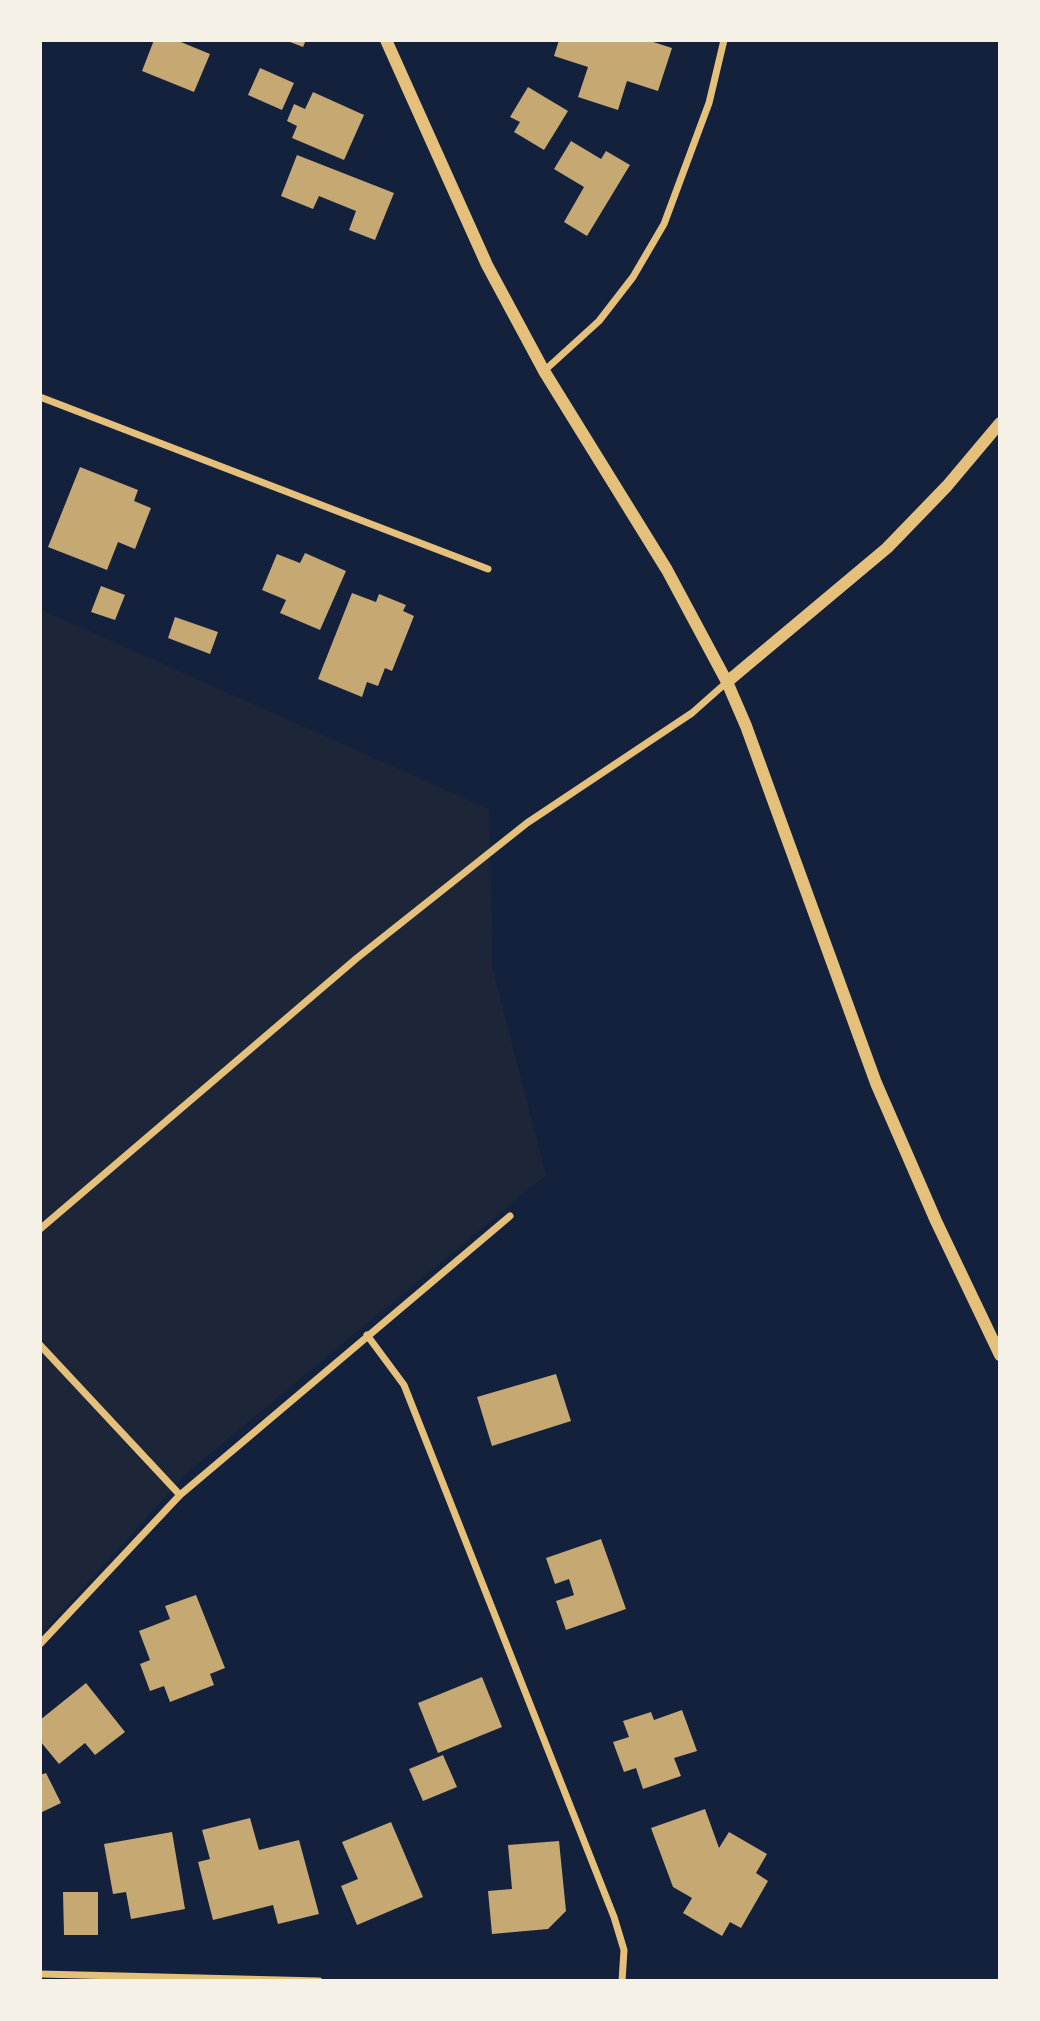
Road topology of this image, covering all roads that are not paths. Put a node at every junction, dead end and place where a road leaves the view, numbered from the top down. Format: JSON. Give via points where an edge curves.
{"nodes":[{"id":1,"x":386,"y":40,"type":"edge"},
{"id":2,"x":724,"y":40,"type":"edge"},
{"id":3,"x":544,"y":370,"type":"junction"},
{"id":4,"x":40,"y":397,"type":"edge"},
{"id":5,"x":1000,"y":423,"type":"edge"},
{"id":6,"x":488,"y":569,"type":"dead end"},
{"id":7,"x":727,"y":682,"type":"junction"},
{"id":8,"x":510,"y":1216,"type":"dead end"},
{"id":9,"x":40,"y":1229,"type":"edge"},
{"id":10,"x":367,"y":1335,"type":"junction"},
{"id":11,"x":40,"y":1345,"type":"edge"},
{"id":12,"x":1000,"y":1355,"type":"edge"},
{"id":13,"x":180,"y":1495,"type":"junction"},
{"id":14,"x":40,"y":1644,"type":"edge"},
{"id":15,"x":40,"y":1974,"type":"edge"},
{"id":16,"x":319,"y":1981,"type":"edge"},
{"id":17,"x":622,"y":1981,"type":"edge"}],
"edges":[{"from":1,"to":3,"type":"street","via":[[487,265]]},
{"from":2,"to":3,"type":"street","via":[[709,103],[664,224],[633,277],[599,321]]},
{"from":3,"to":7,"type":"street","via":[[667,570]]},
{"from":4,"to":6,"type":"street"},
{"from":5,"to":7,"type":"street","via":[[887,548]]},
{"from":7,"to":9,"type":"street","via":[[692,713],[527,823],[368,949]]},
{"from":7,"to":12,"type":"street","via":[[876,1083]]},
{"from":8,"to":10,"type":"street"},
{"from":10,"to":13,"type":"street"},
{"from":10,"to":17,"type":"street","via":[[404,1385],[614,1917],[624,1950]]},
{"from":11,"to":13,"type":"street"},
{"from":13,"to":14,"type":"street"},
{"from":15,"to":16,"type":"street"}]}
